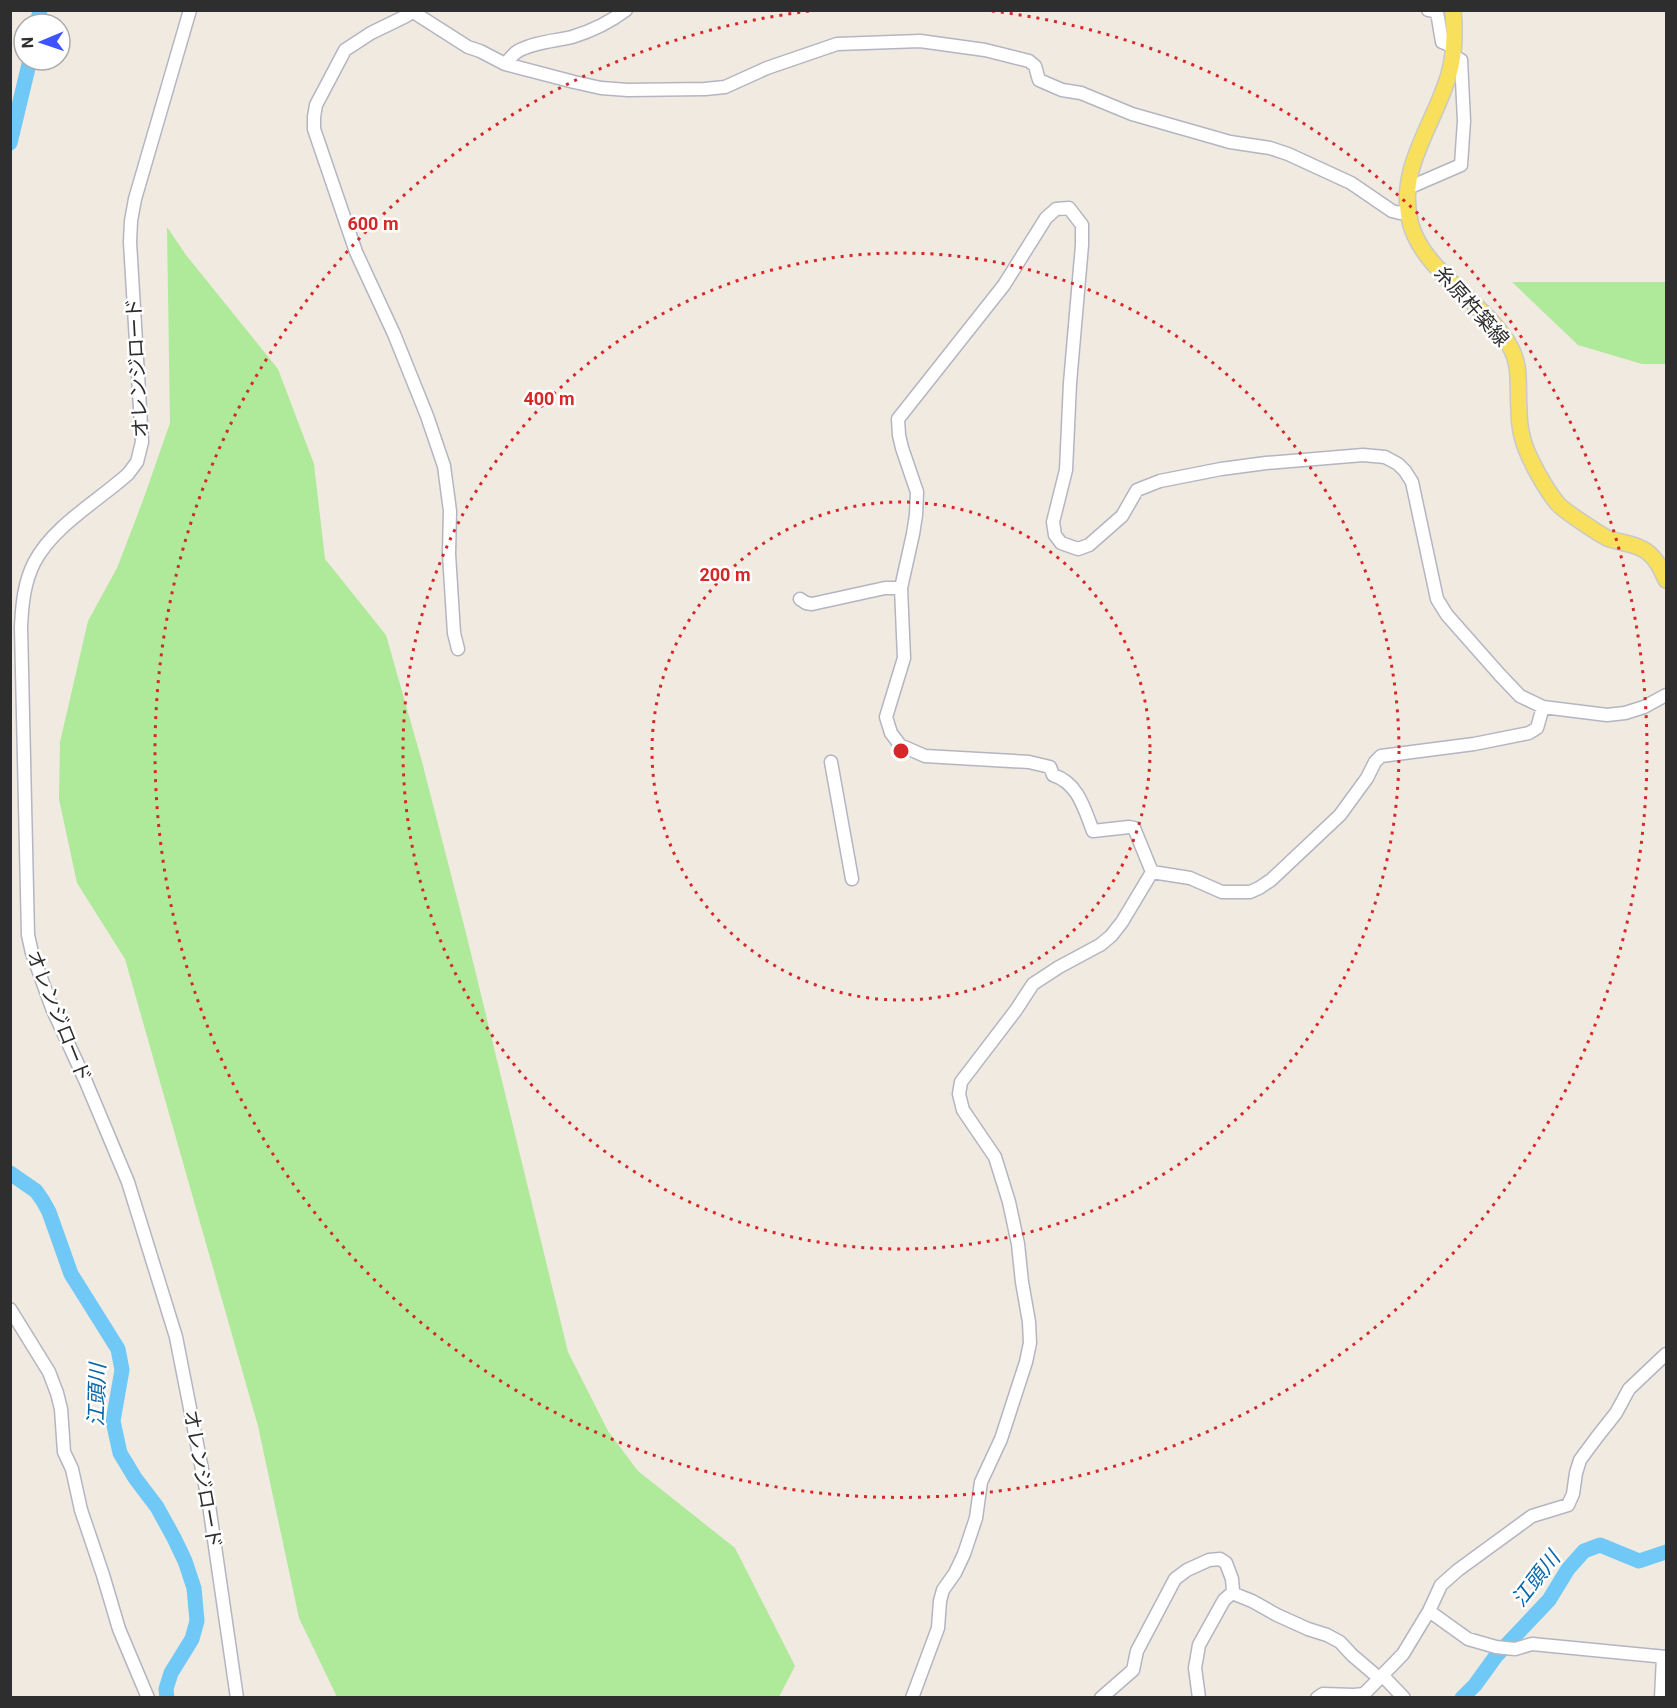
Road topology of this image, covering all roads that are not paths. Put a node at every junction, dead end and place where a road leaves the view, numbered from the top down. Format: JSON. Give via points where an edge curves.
{"nodes":[{"id":1,"x":190,"y":10,"type":"edge"},
{"id":2,"x":626,"y":10,"type":"edge"},
{"id":3,"x":1428,"y":10,"type":"edge"},
{"id":4,"x":1453,"y":10,"type":"edge"},
{"id":5,"x":411,"y":11,"type":"edge"},
{"id":6,"x":1454,"y":52,"type":"junction"},
{"id":7,"x":505,"y":64,"type":"junction"},
{"id":8,"x":1408,"y":188,"type":"junction"},
{"id":9,"x":1408,"y":209,"type":"junction"},
{"id":10,"x":1666,"y":580,"type":"edge"},
{"id":11,"x":901,"y":588,"type":"junction"},
{"id":12,"x":800,"y":599,"type":"dead end"},
{"id":13,"x":458,"y":649,"type":"dead end"},
{"id":14,"x":1666,"y":695,"type":"edge"},
{"id":15,"x":1543,"y":707,"type":"junction"},
{"id":16,"x":831,"y":762,"type":"dead end"},
{"id":17,"x":1152,"y":872,"type":"junction"},
{"id":18,"x":852,"y":879,"type":"dead end"},
{"id":19,"x":10,"y":1310,"type":"edge"},
{"id":20,"x":1666,"y":1354,"type":"edge"},
{"id":21,"x":1232,"y":1593,"type":"junction"},
{"id":22,"x":1429,"y":1611,"type":"junction"},
{"id":23,"x":1665,"y":1657,"type":"edge"},
{"id":24,"x":1381,"y":1676,"type":"junction"},
{"id":25,"x":148,"y":1698,"type":"edge"},
{"id":26,"x":237,"y":1698,"type":"edge"},
{"id":27,"x":912,"y":1698,"type":"edge"},
{"id":28,"x":1101,"y":1698,"type":"edge"},
{"id":29,"x":1199,"y":1698,"type":"edge"},
{"id":30,"x":1317,"y":1698,"type":"edge"},
{"id":31,"x":1404,"y":1698,"type":"edge"},
{"id":32,"x":1661,"y":1698,"type":"edge"}],
"edges":[{"from":1,"to":26,"type":"street","name":"オレンジロード","via":[[131,221],[142,442],[137,462],[43,548],[33,564],[22,602],[28,935],[52,1008],[129,1182],[176,1337],[209,1505]]},
{"from":2,"to":7,"type":"street","via":[[590,31],[517,51]]},
{"from":3,"to":6,"type":"street","via":[[1437,12],[1442,42]]},
{"from":4,"to":6,"type":"main road","name":"糸原杵築線"},
{"from":5,"to":7,"type":"street","via":[[468,47]]},
{"from":5,"to":13,"type":"street","via":[[345,50],[316,105],[314,129],[356,252],[394,334],[444,466]]},
{"from":6,"to":8,"type":"main road","name":"糸原杵築線","via":[[1411,168]]},
{"from":6,"to":8,"type":"street","via":[[1461,60],[1461,165]]},
{"from":7,"to":9,"type":"street","via":[[601,88],[705,90],[725,87],[837,44],[920,41],[985,50],[1029,61],[1039,80],[1048,85],[1082,93],[1132,114],[1288,154],[1351,183],[1392,211]]},
{"from":8,"to":9,"type":"main road","name":"糸原杵築線"},
{"from":9,"to":10,"type":"main road","name":"糸原杵築線","via":[[1419,244],[1508,343],[1518,365],[1522,437],[1560,506],[1607,538],[1645,550],[1659,564]]},
{"from":11,"to":12,"type":"street","via":[[812,604]]},
{"from":11,"to":15,"type":"street","via":[[917,492],[902,448],[898,419],[1004,285],[1046,218],[1056,209],[1069,208],[1082,225],[1082,245],[1066,470],[1053,522],[1061,543],[1078,549],[1089,545],[1122,516],[1137,490],[1160,481],[1266,463],[1364,455],[1384,457],[1398,464],[1412,482],[1437,599],[1447,615],[1520,696]]},
{"from":11,"to":17,"type":"street","via":[[904,658],[886,717],[900,745],[925,756],[1029,762],[1050,767],[1053,775],[1073,786],[1093,831],[1134,828]]},
{"from":14,"to":15,"type":"street","via":[[1644,707],[1607,715]]},
{"from":15,"to":17,"type":"street","via":[[1537,728],[1529,733],[1381,756],[1340,815],[1271,880],[1250,892],[1222,892],[1190,878]]},
{"from":16,"to":18,"type":"street"},
{"from":17,"to":27,"type":"street","via":[[1111,936],[1033,984],[961,1082],[963,1110],[995,1157],[1009,1202],[1030,1343],[1001,1439],[981,1482],[967,1545],[943,1590],[938,1628]]},
{"from":19,"to":25,"type":"street","via":[[49,1372],[57,1393],[64,1452],[81,1510],[119,1629]]},
{"from":20,"to":22,"type":"street","via":[[1629,1389],[1580,1461],[1568,1505],[1532,1516],[1458,1570],[1441,1585]]},
{"from":21,"to":24,"type":"street","via":[[1340,1642]]},
{"from":21,"to":28,"type":"street","via":[[1232,1579],[1226,1563],[1220,1559],[1209,1560],[1175,1579],[1137,1651],[1133,1670]]},
{"from":21,"to":29,"type":"street","via":[[1224,1600],[1199,1645],[1195,1668]]},
{"from":22,"to":23,"type":"street","via":[[1468,1639],[1496,1647],[1532,1644]]},
{"from":22,"to":24,"type":"street","via":[[1403,1654]]},
{"from":23,"to":32,"type":"street"},
{"from":24,"to":30,"type":"street","via":[[1364,1694],[1323,1694]]},
{"from":24,"to":31,"type":"street"}]}
